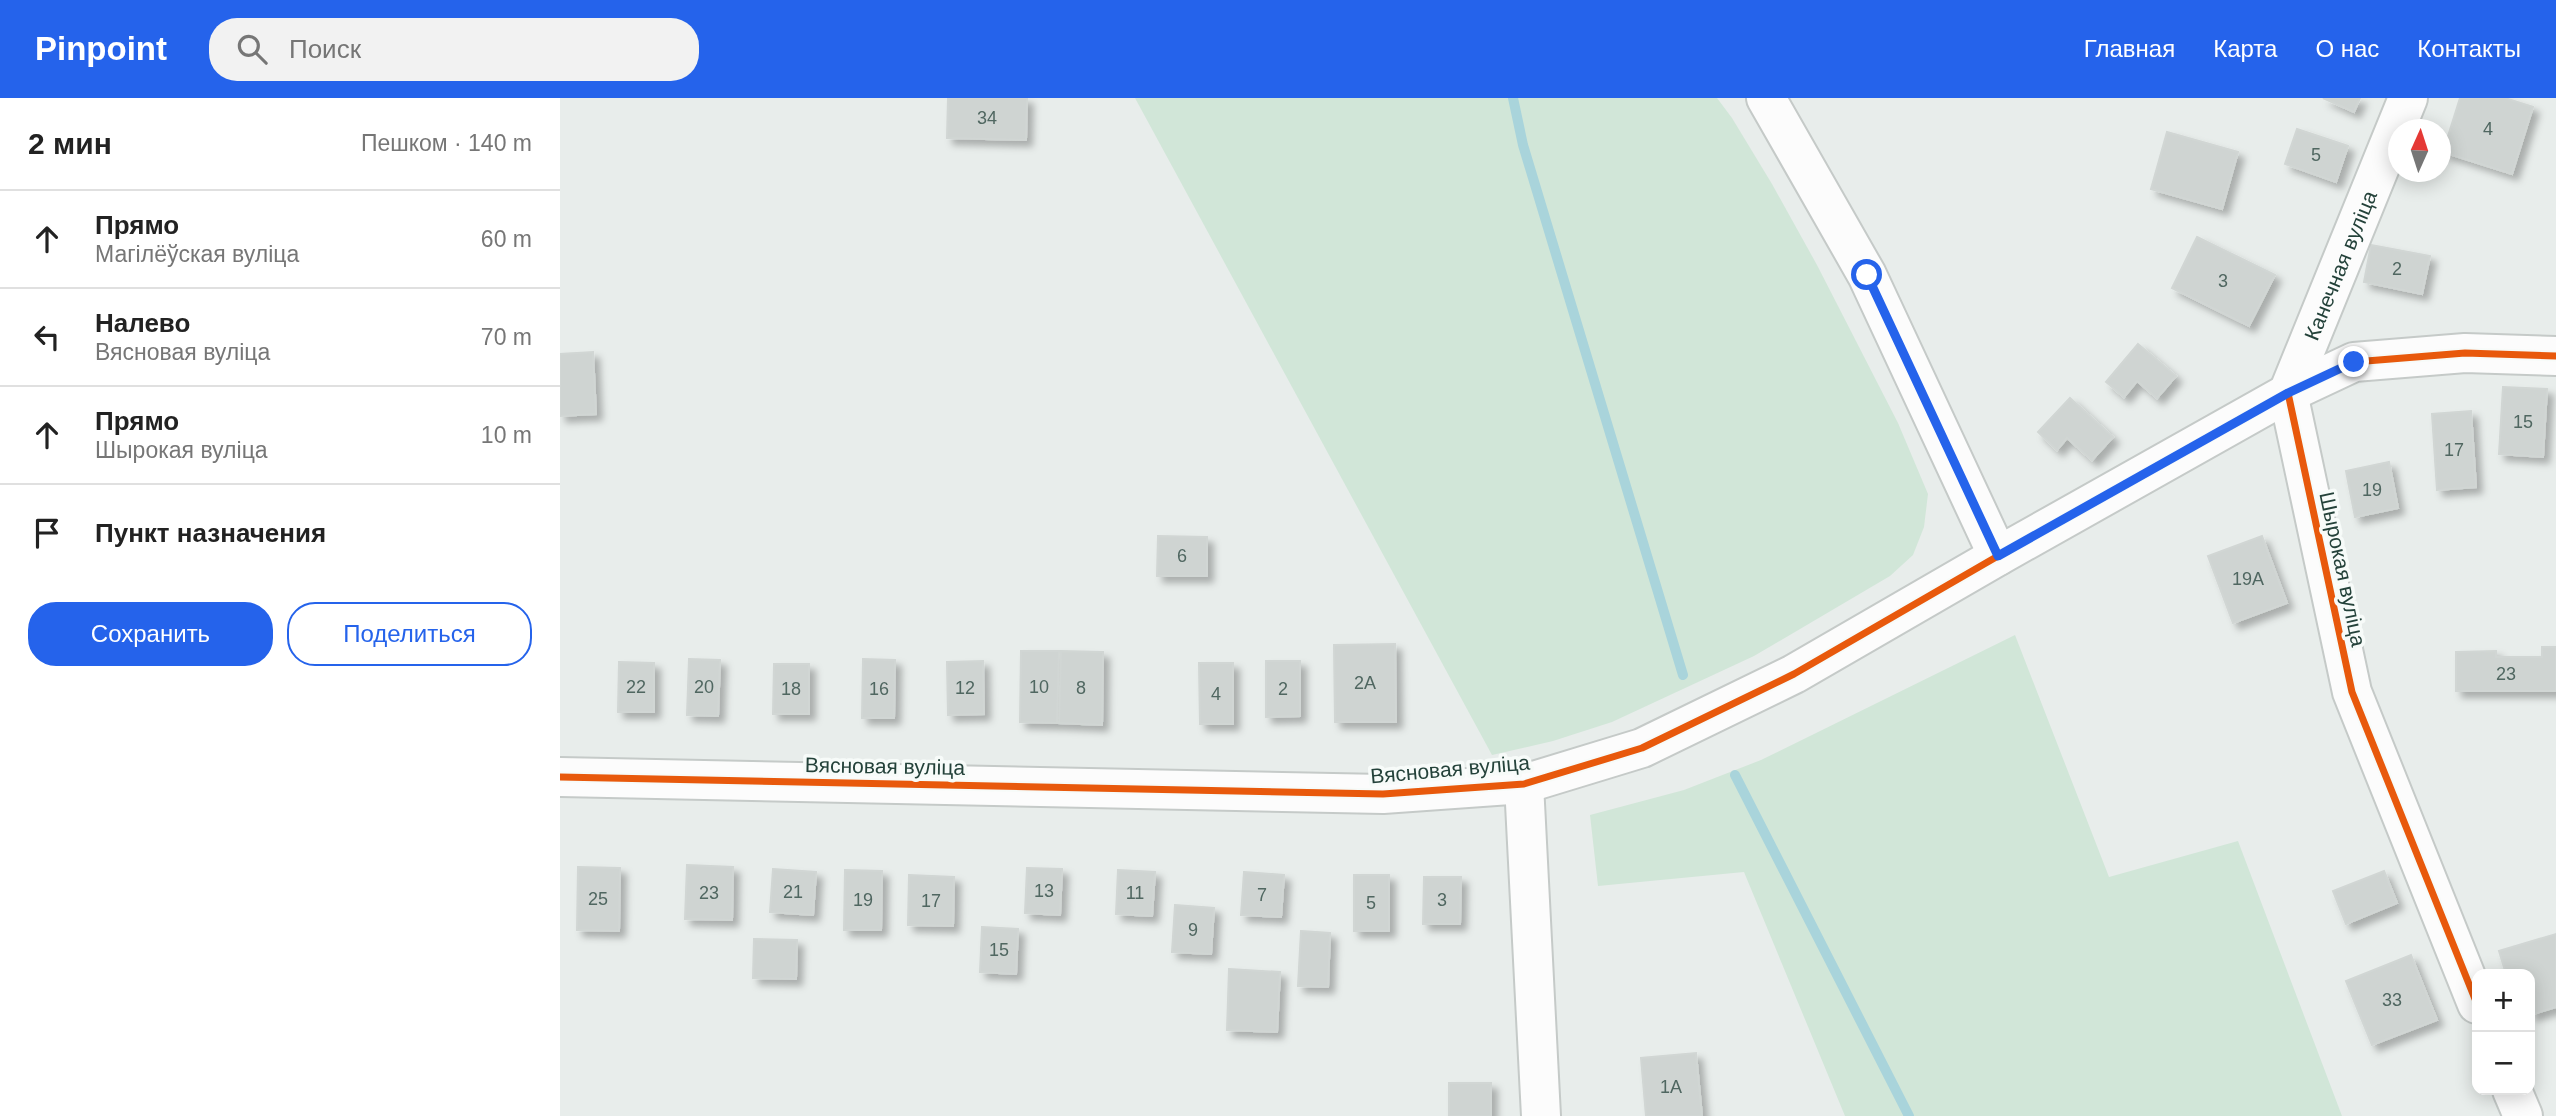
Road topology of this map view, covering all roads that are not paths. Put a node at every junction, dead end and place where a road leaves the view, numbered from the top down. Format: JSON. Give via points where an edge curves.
{"nodes":[{"id":1,"x":1766,"y":98,"type":"edge"},
{"id":2,"x":2408,"y":98,"type":"edge"},
{"id":3,"x":2556,"y":356,"type":"edge"},
{"id":4,"x":2288,"y":393,"type":"junction"},
{"id":5,"x":1998,"y":556,"type":"junction"},
{"id":6,"x":560,"y":777,"type":"edge"},
{"id":7,"x":1524,"y":784,"type":"junction"},
{"id":8,"x":2472,"y":992,"type":"edge"},
{"id":9,"x":2514,"y":1095,"type":"edge"},
{"id":10,"x":1541,"y":1116,"type":"edge"},
{"id":11,"x":2522,"y":1116,"type":"edge"}],
"edges":[{"from":1,"to":5,"type":"street","via":[[1867,275]]},
{"from":2,"to":4,"type":"street","name":"Канечная вуліца"},
{"from":3,"to":4,"type":"street","via":[[2465,353],[2354,362]]},
{"from":4,"to":5,"type":"street","name":"Вясновая вуліца"},
{"from":4,"to":8,"type":"street","name":"Шырокая вуліца","via":[[2352,692]]},
{"from":5,"to":7,"type":"street","name":"Вясновая вуліца","via":[[1794,674],[1643,748]]},
{"from":6,"to":7,"type":"street","name":"Вясновая вуліца","via":[[1383,794]]},
{"from":7,"to":10,"type":"street"},
{"from":9,"to":11,"type":"street"}]}
